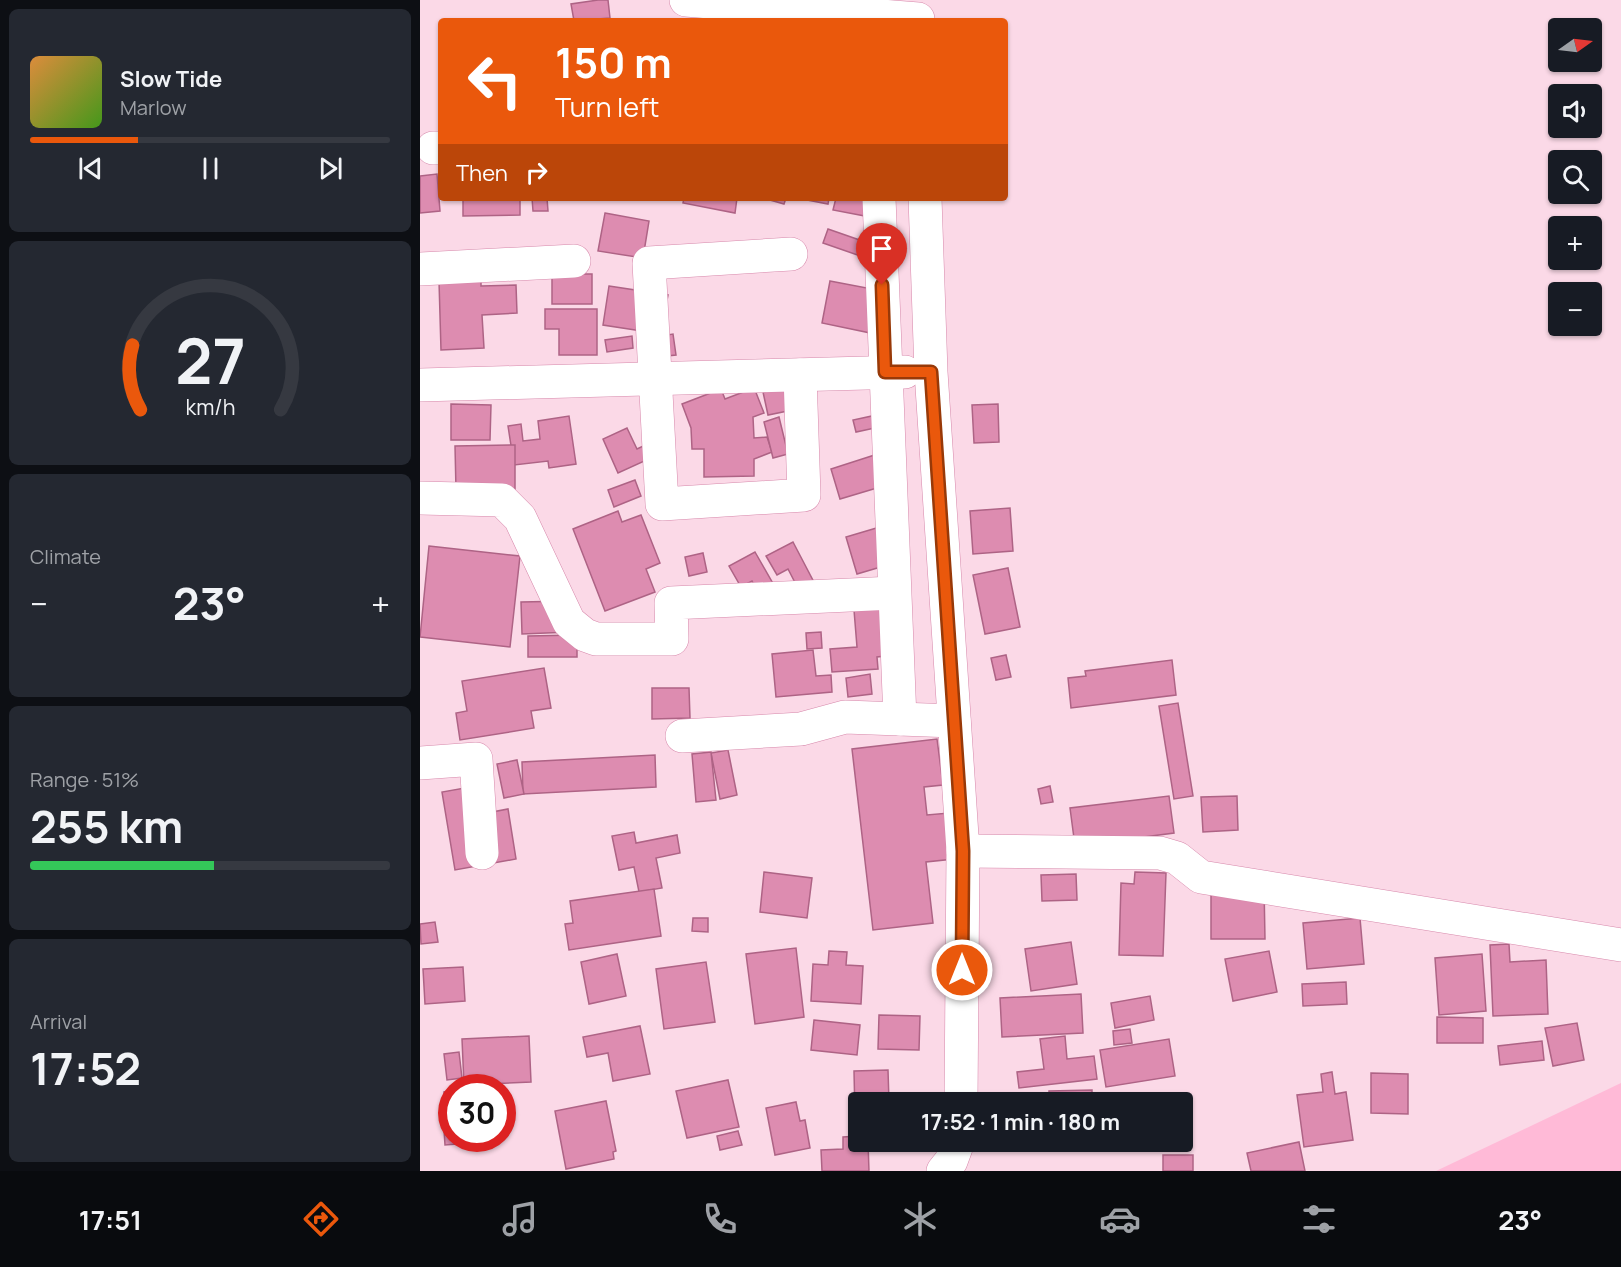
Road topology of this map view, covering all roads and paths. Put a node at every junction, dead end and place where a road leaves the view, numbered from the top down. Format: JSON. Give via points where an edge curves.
{"nodes":[{"id":1,"x":686,"y":0,"type":"edge"},
{"id":2,"x":918,"y":13,"type":"edge"},
{"id":3,"x":879,"y":201,"type":"edge"},
{"id":4,"x":925,"y":201,"type":"edge"},
{"id":5,"x":791,"y":254,"type":"dead end"},
{"id":6,"x":574,"y":261,"type":"dead end"},
{"id":7,"x":420,"y":269,"type":"edge"},
{"id":8,"x":885,"y":372,"type":"junction"},
{"id":9,"x":931,"y":372,"type":"junction"},
{"id":10,"x":800,"y":375,"type":"junction"},
{"id":11,"x":655,"y":379,"type":"junction"},
{"id":12,"x":420,"y":386,"type":"edge"},
{"id":13,"x":420,"y":498,"type":"edge"},
{"id":14,"x":894,"y":593,"type":"junction"},
{"id":15,"x":900,"y":719,"type":"junction"},
{"id":16,"x":954,"y":721,"type":"junction"},
{"id":17,"x":682,"y":736,"type":"dead end"},
{"id":18,"x":420,"y":764,"type":"edge"},
{"id":19,"x":963,"y":851,"type":"junction"},
{"id":20,"x":482,"y":853,"type":"dead end"},
{"id":21,"x":1621,"y":945,"type":"edge"},
{"id":22,"x":961,"y":1092,"type":"edge"},
{"id":23,"x":954,"y":1152,"type":"edge"},
{"id":24,"x":943,"y":1171,"type":"edge"}],
"edges":[{"from":1,"to":2,"type":"street"},
{"from":3,"to":8,"type":"street"},
{"from":4,"to":9,"type":"street"},
{"from":5,"to":11,"type":"street","via":[[649,263]]},
{"from":6,"to":7,"type":"street"},
{"from":8,"to":9,"type":"street"},
{"from":8,"to":10,"type":"street"},
{"from":8,"to":14,"type":"street"},
{"from":9,"to":16,"type":"street"},
{"from":10,"to":11,"type":"street"},
{"from":10,"to":11,"type":"street","via":[[804,495],[662,504]]},
{"from":11,"to":12,"type":"street"},
{"from":13,"to":14,"type":"street","via":[[502,500],[520,518],[569,622],[596,639],[672,639],[671,603]]},
{"from":14,"to":15,"type":"street"},
{"from":15,"to":16,"type":"street"},
{"from":15,"to":17,"type":"street","via":[[845,717],[801,729]]},
{"from":16,"to":19,"type":"street"},
{"from":18,"to":20,"type":"street","via":[[476,759]]},
{"from":19,"to":21,"type":"street","via":[[1160,853],[1177,858],[1202,877]]},
{"from":19,"to":22,"type":"street"},
{"from":23,"to":24,"type":"street"}]}
